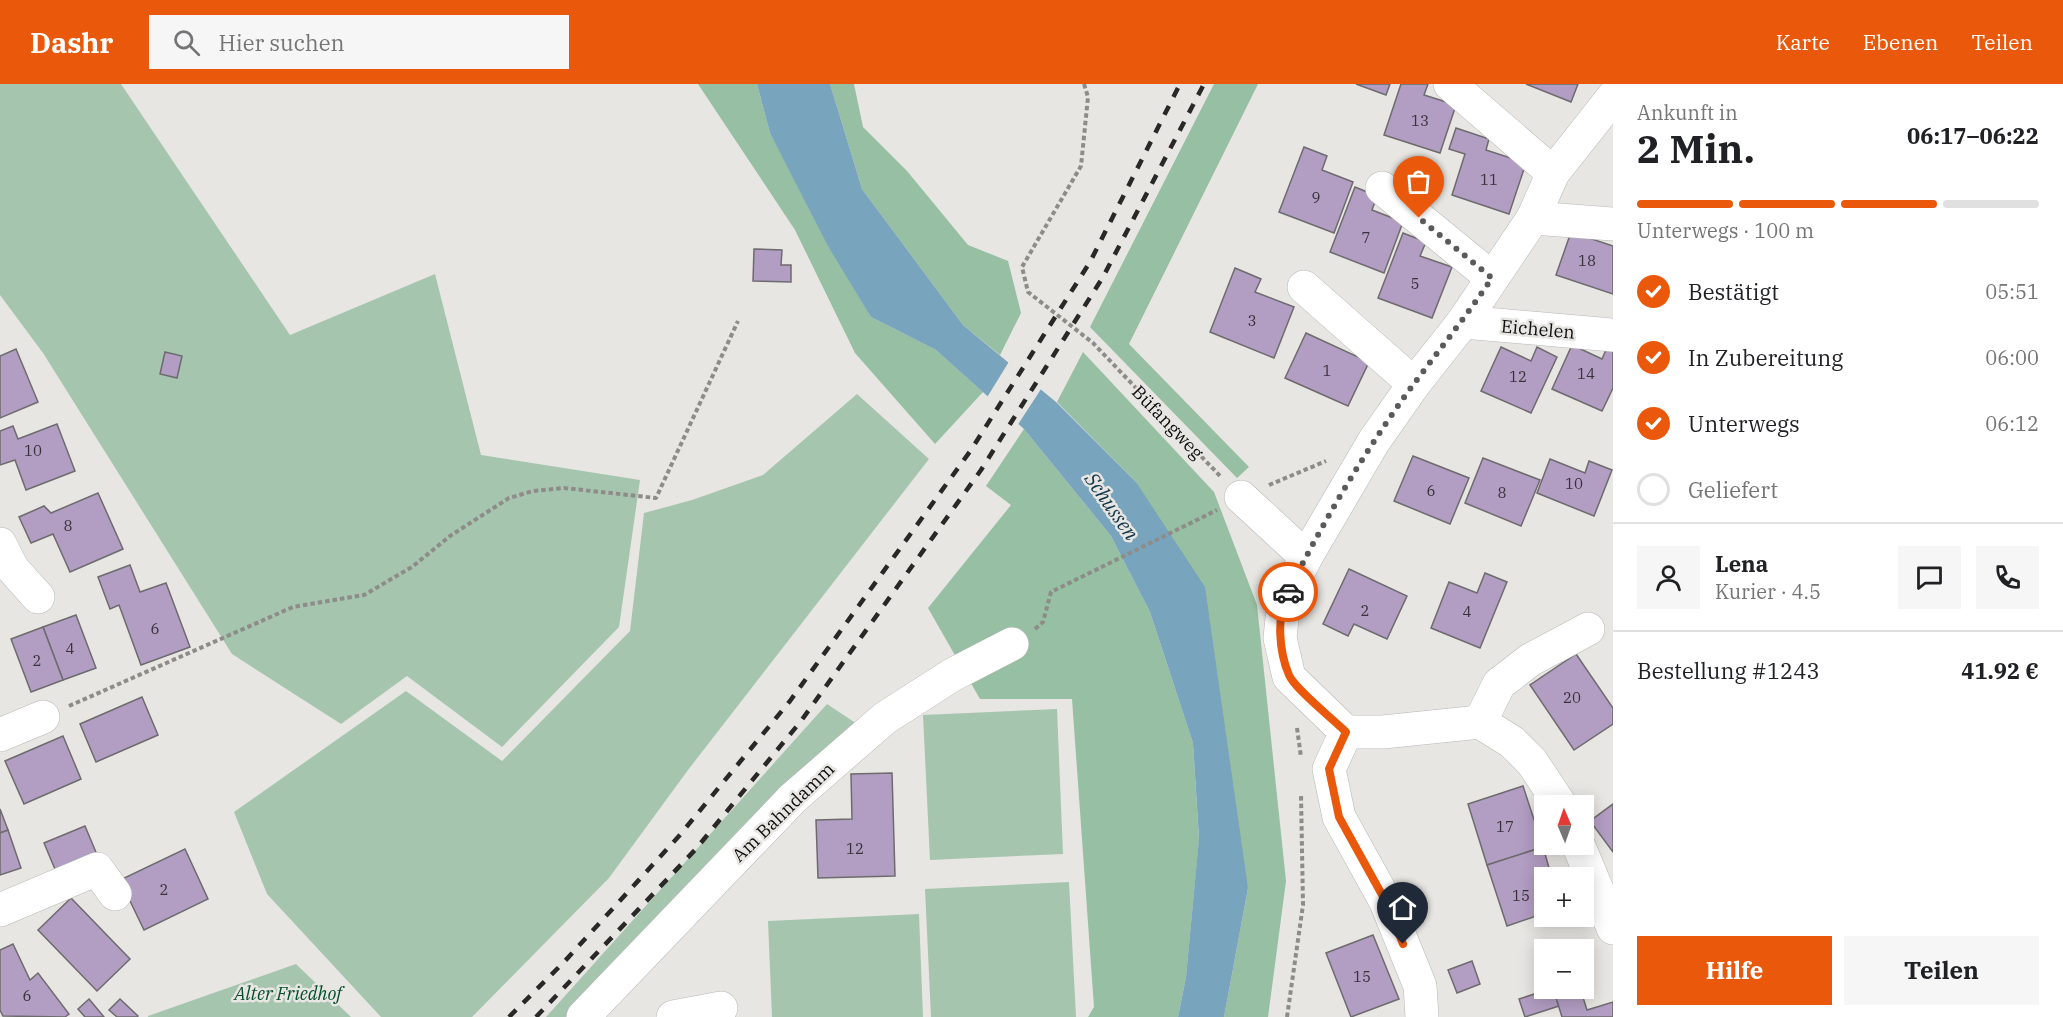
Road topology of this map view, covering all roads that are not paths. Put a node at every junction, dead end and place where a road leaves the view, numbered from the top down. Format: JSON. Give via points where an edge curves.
{"nodes":[{"id":1,"x":1450,"y":84,"type":"edge"},
{"id":2,"x":1613,"y":97,"type":"edge"},
{"id":3,"x":1553,"y":173,"type":"junction"},
{"id":4,"x":1382,"y":188,"type":"dead end"},
{"id":5,"x":1533,"y":218,"type":"junction"},
{"id":6,"x":1613,"y":224,"type":"edge"},
{"id":7,"x":1492,"y":278,"type":"junction"},
{"id":8,"x":1304,"y":287,"type":"dead end"},
{"id":9,"x":1463,"y":322,"type":"junction"},
{"id":10,"x":1613,"y":335,"type":"edge"},
{"id":11,"x":1414,"y":384,"type":"junction"},
{"id":12,"x":1241,"y":497,"type":"road end"},
{"id":13,"x":0,"y":544,"type":"edge"},
{"id":14,"x":1306,"y":557,"type":"junction"},
{"id":15,"x":38,"y":597,"type":"dead end"},
{"id":16,"x":1587,"y":629,"type":"dead end"},
{"id":17,"x":1012,"y":644,"type":"road end"},
{"id":18,"x":43,"y":717,"type":"road end"},
{"id":19,"x":1480,"y":722,"type":"junction"},
{"id":20,"x":1346,"y":732,"type":"junction"},
{"id":21,"x":0,"y":735,"type":"edge"},
{"id":22,"x":1554,"y":795,"type":"edge"},
{"id":23,"x":1583,"y":855,"type":"edge"},
{"id":24,"x":115,"y":894,"type":"dead end"},
{"id":25,"x":0,"y":910,"type":"edge"},
{"id":26,"x":1613,"y":928,"type":"edge"},
{"id":27,"x":721,"y":1008,"type":"dead end"},
{"id":28,"x":588,"y":1016,"type":"edge"},
{"id":29,"x":673,"y":1017,"type":"edge"},
{"id":30,"x":1422,"y":1017,"type":"edge"}],
"edges":[{"from":1,"to":3,"type":"street"},
{"from":2,"to":3,"type":"street"},
{"from":3,"to":5,"type":"street"},
{"from":4,"to":7,"type":"street"},
{"from":5,"to":6,"type":"street"},
{"from":5,"to":7,"type":"street"},
{"from":7,"to":9,"type":"street"},
{"from":8,"to":11,"type":"street"},
{"from":9,"to":10,"type":"street","name":"Eichelen"},
{"from":9,"to":11,"type":"street"},
{"from":11,"to":14,"type":"street","via":[[1374,441]]},
{"from":12,"to":14,"type":"street"},
{"from":13,"to":15,"type":"street","via":[[12,568]]},
{"from":14,"to":20,"type":"street","via":[[1284,600],[1280,638],[1289,677]]},
{"from":16,"to":19,"type":"street","via":[[1530,660],[1499,684]]},
{"from":17,"to":28,"type":"street","name":"Am Bahndamm","via":[[952,675],[885,718],[810,783]]},
{"from":18,"to":21,"type":"street"},
{"from":19,"to":20,"type":"street"},
{"from":19,"to":22,"type":"street","via":[[1512,742],[1532,762]]},
{"from":20,"to":30,"type":"street","via":[[1329,769],[1339,817],[1386,902],[1420,986]]},
{"from":23,"to":26,"type":"street"},
{"from":24,"to":25,"type":"street","via":[[97,869]]},
{"from":27,"to":29,"type":"street"}]}
